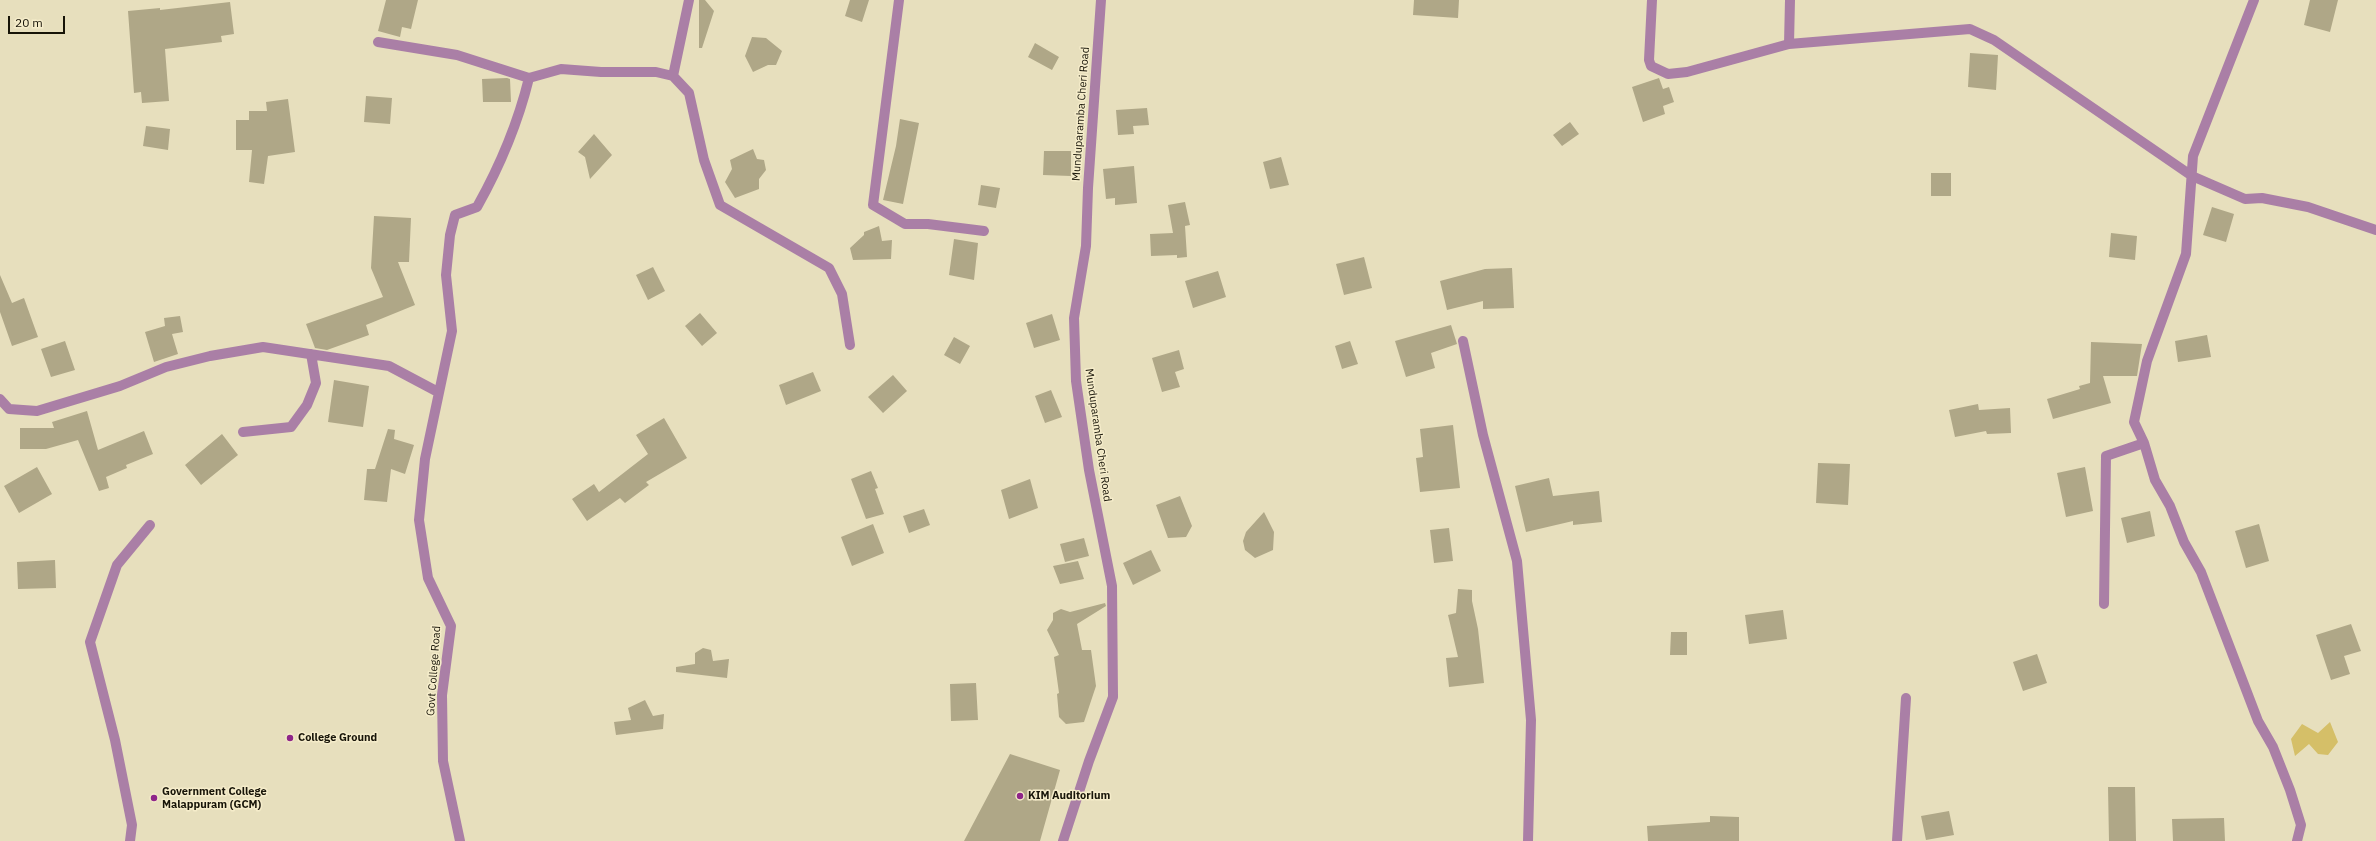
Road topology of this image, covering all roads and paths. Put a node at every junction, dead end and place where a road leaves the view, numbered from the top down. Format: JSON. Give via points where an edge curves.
{"nodes":[{"id":1,"x":689,"y":0,"type":"edge"},
{"id":2,"x":899,"y":0,"type":"edge"},
{"id":3,"x":1101,"y":0,"type":"edge"},
{"id":4,"x":1652,"y":0,"type":"edge"},
{"id":5,"x":1790,"y":0,"type":"edge"},
{"id":6,"x":2254,"y":0,"type":"edge"},
{"id":7,"x":378,"y":42,"type":"dead end"},
{"id":8,"x":1789,"y":44,"type":"junction"},
{"id":9,"x":673,"y":76,"type":"junction"},
{"id":10,"x":529,"y":78,"type":"junction"},
{"id":11,"x":2192,"y":176,"type":"junction"},
{"id":12,"x":2376,"y":230,"type":"edge"},
{"id":13,"x":984,"y":231,"type":"dead end"},
{"id":14,"x":1463,"y":341,"type":"dead end"},
{"id":15,"x":850,"y":345,"type":"dead end"},
{"id":16,"x":311,"y":354,"type":"junction"},
{"id":17,"x":438,"y":392,"type":"junction"},
{"id":18,"x":0,"y":399,"type":"edge"},
{"id":19,"x":244,"y":432,"type":"dead end"},
{"id":20,"x":2144,"y":443,"type":"junction"},
{"id":21,"x":150,"y":525,"type":"dead end"},
{"id":22,"x":2104,"y":604,"type":"dead end"},
{"id":23,"x":1906,"y":698,"type":"dead end"},
{"id":24,"x":130,"y":841,"type":"edge"},
{"id":25,"x":460,"y":841,"type":"edge"},
{"id":26,"x":1063,"y":841,"type":"edge"},
{"id":27,"x":1528,"y":841,"type":"edge"},
{"id":28,"x":1897,"y":841,"type":"edge"},
{"id":29,"x":2297,"y":841,"type":"edge"}],
"edges":[{"from":1,"to":9,"type":"street"},
{"from":2,"to":13,"type":"street","via":[[873,205],[905,224],[928,224]]},
{"from":3,"to":26,"type":"street","name":"Munduparamba Cheri Road","via":[[1086,246],[1074,318],[1076,381],[1112,586],[1113,697]]},
{"from":4,"to":8,"type":"street","via":[[1649,60],[1651,66],[1668,74],[1687,72]]},
{"from":5,"to":8,"type":"street"},
{"from":6,"to":11,"type":"street","via":[[2193,156]]},
{"from":7,"to":10,"type":"street","via":[[457,55]]},
{"from":8,"to":11,"type":"street","via":[[1970,29],[1994,40]]},
{"from":9,"to":10,"type":"street","via":[[656,72],[601,72],[561,68]]},
{"from":9,"to":15,"type":"street","via":[[689,93],[704,160],[720,205],[829,268],[842,294]]},
{"from":10,"to":17,"type":"street","name":"Govt College Road","via":[[524,100],[498,170],[477,208],[455,215],[446,275],[452,332]]},
{"from":11,"to":12,"type":"street","via":[[2245,199],[2262,198],[2308,207]]},
{"from":11,"to":20,"type":"street","via":[[2186,254],[2147,361],[2134,422]]},
{"from":14,"to":27,"type":"street","via":[[1483,435],[1517,561],[1531,720]]},
{"from":16,"to":17,"type":"street","via":[[389,366]]},
{"from":16,"to":18,"type":"street","via":[[263,347],[210,356],[166,367],[120,386],[37,411],[8,409]]},
{"from":16,"to":19,"type":"street","via":[[316,383],[307,405],[291,427]]},
{"from":17,"to":25,"type":"street","name":"Govt College Road","via":[[424,459],[419,520],[428,578],[451,626],[442,695],[443,761]]},
{"from":20,"to":22,"type":"street","via":[[2106,456]]},
{"from":20,"to":29,"type":"street","via":[[2155,480],[2201,572],[2258,721],[2273,747],[2290,790],[2301,825]]},
{"from":21,"to":24,"type":"street","via":[[117,565],[90,642],[115,740],[132,825]]},
{"from":23,"to":28,"type":"street"}]}
